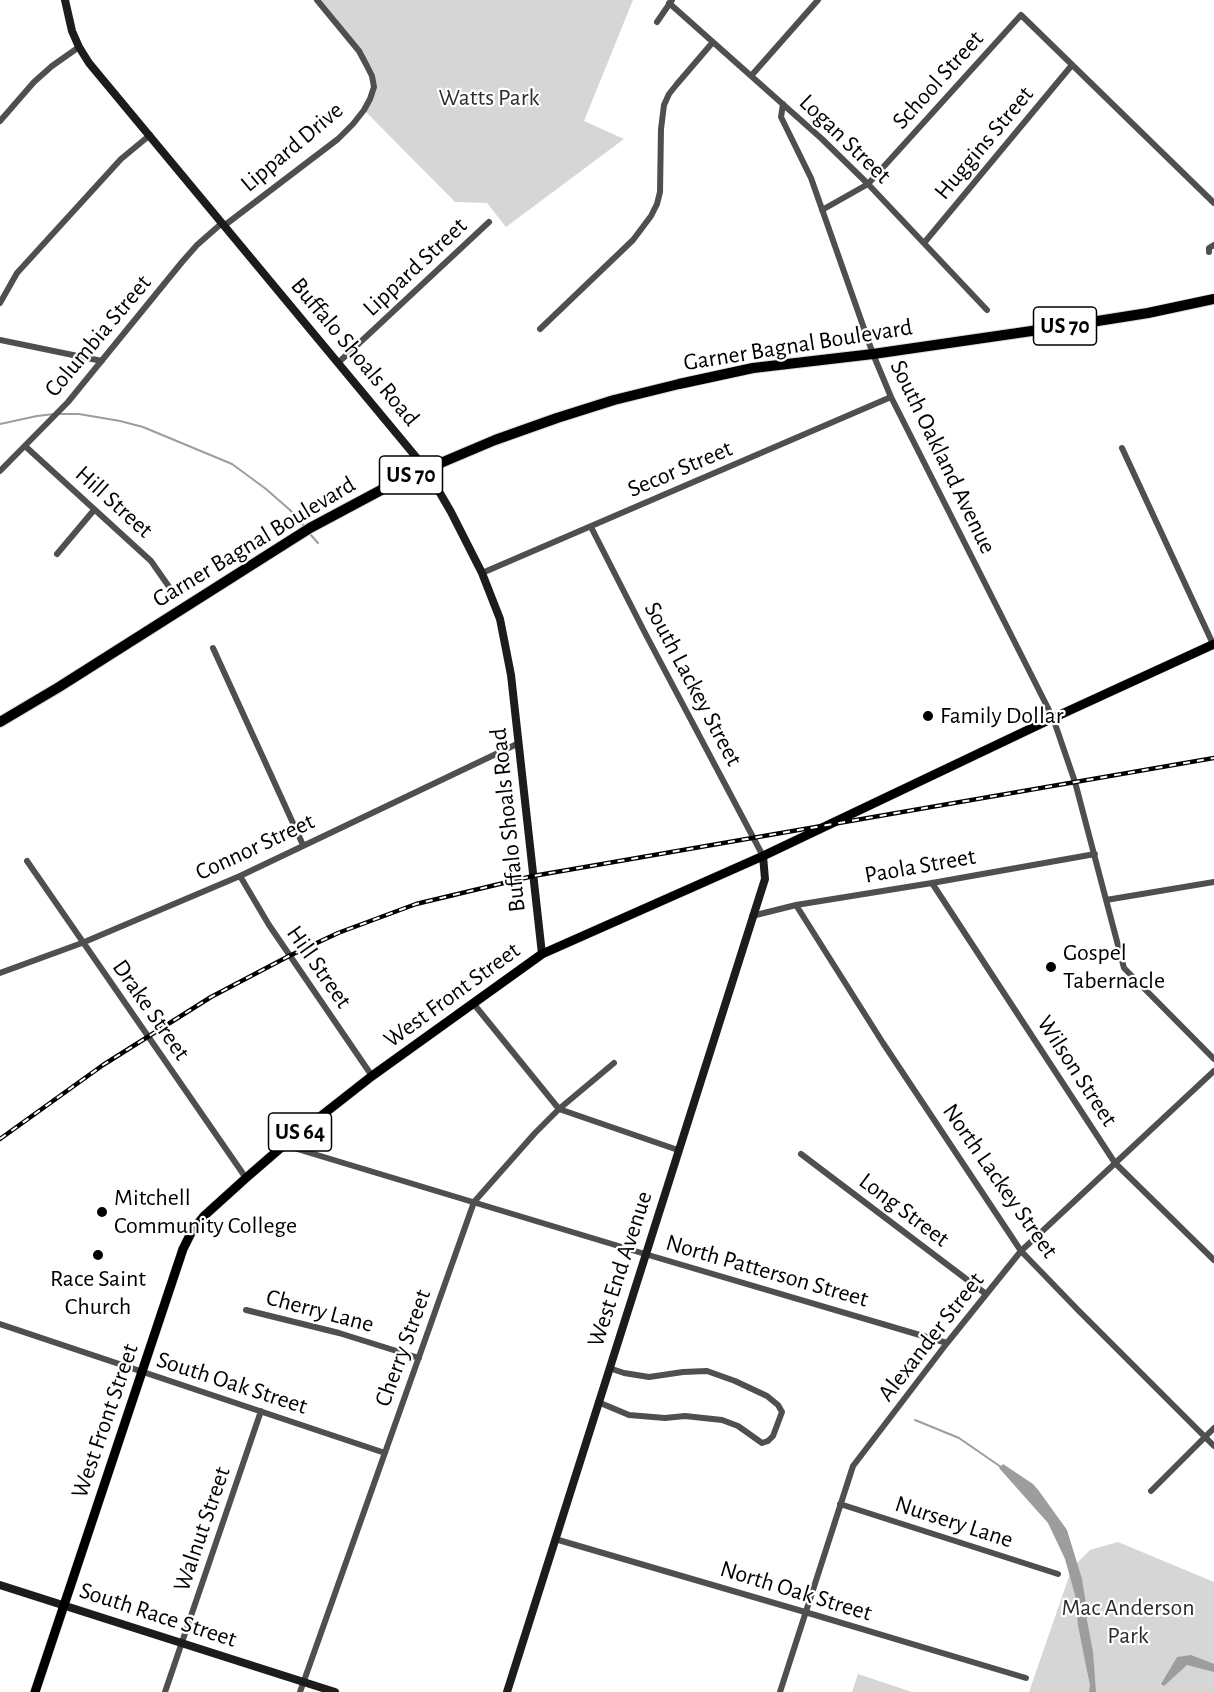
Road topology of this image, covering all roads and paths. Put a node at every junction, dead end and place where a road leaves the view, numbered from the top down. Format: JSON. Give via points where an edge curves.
{"nodes":[{"id":1,"x":65,"y":0,"type":"edge"},
{"id":2,"x":317,"y":0,"type":"edge"},
{"id":3,"x":818,"y":0,"type":"edge"},
{"id":4,"x":670,"y":2,"type":"edge"},
{"id":5,"x":657,"y":22,"type":"dead end"},
{"id":6,"x":713,"y":42,"type":"junction"},
{"id":7,"x":79,"y":47,"type":"junction"},
{"id":8,"x":1072,"y":65,"type":"junction"},
{"id":9,"x":751,"y":76,"type":"junction"},
{"id":10,"x":783,"y":104,"type":"junction"},
{"id":11,"x":0,"y":121,"type":"edge"},
{"id":12,"x":150,"y":135,"type":"junction"},
{"id":13,"x":868,"y":184,"type":"junction"},
{"id":14,"x":1214,"y":203,"type":"edge"},
{"id":15,"x":822,"y":210,"type":"junction"},
{"id":16,"x":489,"y":222,"type":"dead end"},
{"id":17,"x":223,"y":224,"type":"junction"},
{"id":18,"x":924,"y":243,"type":"junction"},
{"id":19,"x":1214,"y":245,"type":"edge"},
{"id":20,"x":1209,"y":252,"type":"dead end"},
{"id":21,"x":1214,"y":299,"type":"edge"},
{"id":22,"x":0,"y":303,"type":"edge"},
{"id":23,"x":987,"y":310,"type":"dead end"},
{"id":24,"x":540,"y":329,"type":"dead end"},
{"id":25,"x":0,"y":340,"type":"edge"},
{"id":26,"x":873,"y":354,"type":"junction"},
{"id":27,"x":102,"y":361,"type":"junction"},
{"id":28,"x":339,"y":362,"type":"junction"},
{"id":29,"x":891,"y":397,"type":"junction"},
{"id":30,"x":25,"y":446,"type":"junction"},
{"id":31,"x":1122,"y":448,"type":"dead end"},
{"id":32,"x":426,"y":469,"type":"junction"},
{"id":33,"x":0,"y":471,"type":"edge"},
{"id":34,"x":94,"y":510,"type":"junction"},
{"id":35,"x":591,"y":527,"type":"junction"},
{"id":36,"x":57,"y":554,"type":"dead end"},
{"id":37,"x":482,"y":573,"type":"junction"},
{"id":38,"x":172,"y":591,"type":"dead end"},
{"id":39,"x":1214,"y":644,"type":"edge"},
{"id":40,"x":213,"y":648,"type":"dead end"},
{"id":41,"x":1053,"y":718,"type":"junction"},
{"id":42,"x":0,"y":722,"type":"edge"},
{"id":43,"x":519,"y":742,"type":"junction"},
{"id":44,"x":303,"y":845,"type":"junction"},
{"id":45,"x":1095,"y":854,"type":"junction"},
{"id":46,"x":763,"y":856,"type":"junction"},
{"id":47,"x":27,"y":861,"type":"dead end"},
{"id":48,"x":240,"y":876,"type":"junction"},
{"id":49,"x":1214,"y":882,"type":"edge"},
{"id":50,"x":932,"y":883,"type":"junction"},
{"id":51,"x":1107,"y":900,"type":"junction"},
{"id":52,"x":796,"y":905,"type":"junction"},
{"id":53,"x":752,"y":916,"type":"junction"},
{"id":54,"x":82,"y":943,"type":"junction"},
{"id":55,"x":542,"y":954,"type":"junction"},
{"id":56,"x":0,"y":973,"type":"edge"},
{"id":57,"x":473,"y":1003,"type":"junction"},
{"id":58,"x":1214,"y":1059,"type":"edge"},
{"id":59,"x":614,"y":1063,"type":"dead end"},
{"id":60,"x":1214,"y":1071,"type":"edge"},
{"id":61,"x":372,"y":1076,"type":"junction"},
{"id":62,"x":559,"y":1109,"type":"junction"},
{"id":63,"x":284,"y":1145,"type":"junction"},
{"id":64,"x":678,"y":1150,"type":"junction"},
{"id":65,"x":801,"y":1154,"type":"dead end"},
{"id":66,"x":1115,"y":1163,"type":"junction"},
{"id":67,"x":246,"y":1178,"type":"junction"},
{"id":68,"x":474,"y":1202,"type":"junction"},
{"id":69,"x":1021,"y":1251,"type":"junction"},
{"id":70,"x":645,"y":1254,"type":"junction"},
{"id":71,"x":1214,"y":1260,"type":"edge"},
{"id":72,"x":986,"y":1294,"type":"junction"},
{"id":73,"x":246,"y":1310,"type":"dead end"},
{"id":74,"x":0,"y":1324,"type":"edge"},
{"id":75,"x":947,"y":1343,"type":"junction"},
{"id":76,"x":418,"y":1358,"type":"junction"},
{"id":77,"x":609,"y":1368,"type":"junction"},
{"id":78,"x":142,"y":1372,"type":"junction"},
{"id":79,"x":598,"y":1402,"type":"junction"},
{"id":80,"x":261,"y":1412,"type":"junction"},
{"id":81,"x":1214,"y":1428,"type":"edge"},
{"id":82,"x":1205,"y":1437,"type":"junction"},
{"id":83,"x":1214,"y":1446,"type":"edge"},
{"id":84,"x":385,"y":1453,"type":"junction"},
{"id":85,"x":1151,"y":1491,"type":"dead end"},
{"id":86,"x":840,"y":1504,"type":"junction"},
{"id":87,"x":555,"y":1539,"type":"junction"},
{"id":88,"x":1058,"y":1574,"type":"dead end"},
{"id":89,"x":0,"y":1585,"type":"edge"},
{"id":90,"x":64,"y":1605,"type":"junction"},
{"id":91,"x":805,"y":1612,"type":"junction"},
{"id":92,"x":182,"y":1644,"type":"junction"},
{"id":93,"x":1026,"y":1678,"type":"dead end"},
{"id":94,"x":303,"y":1682,"type":"junction"},
{"id":95,"x":35,"y":1692,"type":"edge"},
{"id":96,"x":165,"y":1692,"type":"edge"},
{"id":97,"x":300,"y":1692,"type":"edge"},
{"id":98,"x":335,"y":1692,"type":"edge"},
{"id":99,"x":507,"y":1692,"type":"edge"},
{"id":100,"x":780,"y":1692,"type":"edge"}],
"edges":[{"from":1,"to":7,"type":"street","name":"Buffalo Shoals Road"},
{"from":2,"to":17,"type":"street","name":"Lippard Drive","via":[[359,51],[372,76],[370,99],[338,139]]},
{"from":3,"to":9,"type":"street"},
{"from":4,"to":5,"type":"street"},
{"from":4,"to":6,"type":"street","name":"Logan Street"},
{"from":6,"to":9,"type":"street","name":"Logan Street"},
{"from":6,"to":24,"type":"street","via":[[664,105],[660,192],[651,216],[633,240]]},
{"from":7,"to":11,"type":"street","via":[[34,82]]},
{"from":7,"to":12,"type":"street","name":"Buffalo Shoals Road","via":[[88,63]]},
{"from":8,"to":13,"type":"street","name":"School Street","via":[[1021,15]]},
{"from":8,"to":14,"type":"street"},
{"from":8,"to":18,"type":"street","name":"Huggins Street"},
{"from":9,"to":10,"type":"street","name":"Logan Street"},
{"from":10,"to":13,"type":"street","name":"Logan Street"},
{"from":10,"to":15,"type":"street","name":"South Oakland Avenue","via":[[781,117]]},
{"from":12,"to":17,"type":"street","name":"Buffalo Shoals Road"},
{"from":12,"to":22,"type":"street","via":[[121,159],[31,257]]},
{"from":13,"to":15,"type":"street","name":"School Street"},
{"from":13,"to":18,"type":"street","name":"Logan Street"},
{"from":15,"to":26,"type":"street","name":"South Oakland Avenue"},
{"from":16,"to":28,"type":"street","name":"Lippard Street"},
{"from":17,"to":27,"type":"street","name":"Columbia Street","via":[[197,245]]},
{"from":17,"to":28,"type":"street","name":"Buffalo Shoals Road"},
{"from":18,"to":23,"type":"street","name":"Logan Street"},
{"from":19,"to":20,"type":"street"},
{"from":21,"to":26,"type":"highway","name":"Garner Bagnal Boulevard","number":"US 70","via":[[1148,313]]},
{"from":25,"to":27,"type":"street"},
{"from":26,"to":29,"type":"street","name":"South Oakland Avenue"},
{"from":26,"to":32,"type":"highway","name":"Garner Bagnal Boulevard","number":"US 70","via":[[753,368],[624,397],[546,421]]},
{"from":27,"to":30,"type":"street","name":"Columbia Street"},
{"from":28,"to":32,"type":"street","name":"Buffalo Shoals Road"},
{"from":29,"to":35,"type":"street","name":"Secor Street"},
{"from":29,"to":41,"type":"street","name":"South Oakland Avenue"},
{"from":30,"to":33,"type":"street","name":"Columbia Street"},
{"from":30,"to":34,"type":"street","name":"Hill Street"},
{"from":31,"to":39,"type":"street"},
{"from":32,"to":37,"type":"street","name":"Buffalo Shoals Road"},
{"from":32,"to":42,"type":"highway","name":"Garner Bagnal Boulevard","number":"US 70","via":[[310,528]]},
{"from":34,"to":36,"type":"street"},
{"from":34,"to":38,"type":"street","name":"Hill Street","via":[[151,561]]},
{"from":35,"to":37,"type":"street","name":"Secor Street"},
{"from":35,"to":46,"type":"street","name":"South Lackey Street"},
{"from":37,"to":43,"type":"street","name":"Buffalo Shoals Road","via":[[506,646]]},
{"from":39,"to":41,"type":"main road","name":"West Front Street","number":"US 64"},
{"from":40,"to":44,"type":"street"},
{"from":41,"to":45,"type":"street","name":"South Oakland Avenue"},
{"from":41,"to":46,"type":"main road","name":"West Front Street","number":"US 64"},
{"from":43,"to":44,"type":"street","name":"Connor Street"},
{"from":43,"to":55,"type":"street","name":"Buffalo Shoals Road"},
{"from":44,"to":48,"type":"street","name":"Connor Street"},
{"from":45,"to":50,"type":"street","name":"Paola Street"},
{"from":45,"to":51,"type":"street","name":"South Oakland Avenue"},
{"from":46,"to":53,"type":"street","name":"West End Avenue","via":[[765,879]]},
{"from":46,"to":55,"type":"main road","name":"West Front Street","number":"US 64"},
{"from":47,"to":54,"type":"street","name":"Drake Street"},
{"from":48,"to":54,"type":"street","name":"Connor Street"},
{"from":48,"to":61,"type":"street","name":"Hill Street"},
{"from":49,"to":51,"type":"street"},
{"from":50,"to":52,"type":"street","name":"Paola Street"},
{"from":50,"to":66,"type":"street","name":"Wilson Street"},
{"from":51,"to":58,"type":"street","name":"South Oakland Avenue","via":[[1124,968]]},
{"from":52,"to":53,"type":"street","name":"Paola Street"},
{"from":52,"to":69,"type":"street","name":"North Lackey Street"},
{"from":53,"to":64,"type":"street","name":"West End Avenue"},
{"from":54,"to":56,"type":"street","name":"Connor Street"},
{"from":54,"to":67,"type":"street","name":"Drake Street"},
{"from":55,"to":57,"type":"main road","name":"West Front Street","number":"US 64"},
{"from":57,"to":61,"type":"main road","name":"West Front Street","number":"US 64"},
{"from":57,"to":62,"type":"street"},
{"from":59,"to":62,"type":"street","name":"Cherry Street"},
{"from":60,"to":66,"type":"street","name":"Alexander Street"},
{"from":61,"to":63,"type":"main road","name":"West Front Street","number":"US 64"},
{"from":62,"to":64,"type":"street"},
{"from":62,"to":68,"type":"street","name":"Cherry Street"},
{"from":63,"to":67,"type":"main road","name":"West Front Street","number":"US 64"},
{"from":63,"to":68,"type":"street","name":"North Patterson Street"},
{"from":64,"to":70,"type":"street","name":"West End Avenue"},
{"from":65,"to":72,"type":"street","name":"Long Street"},
{"from":66,"to":69,"type":"street","name":"Alexander Street"},
{"from":66,"to":71,"type":"street","name":"Wilson Street"},
{"from":67,"to":78,"type":"main road","name":"West Front Street","number":"US 64","via":[[192,1231]]},
{"from":68,"to":70,"type":"street","name":"North Patterson Street"},
{"from":68,"to":76,"type":"street","name":"Cherry Street"},
{"from":69,"to":72,"type":"street","name":"Alexander Street"},
{"from":69,"to":82,"type":"street","name":"North Lackey Street"},
{"from":70,"to":75,"type":"street","name":"North Patterson Street"},
{"from":70,"to":77,"type":"street","name":"West End Avenue"},
{"from":72,"to":75,"type":"street","name":"Alexander Street"},
{"from":73,"to":76,"type":"street","name":"Cherry Lane"},
{"from":74,"to":78,"type":"street","name":"South Oak Street"},
{"from":75,"to":86,"type":"street","name":"Alexander Street","via":[[853,1466]]},
{"from":76,"to":84,"type":"street","name":"Cherry Street"},
{"from":77,"to":79,"type":"street","name":"West End Avenue"},
{"from":77,"to":79,"type":"street","via":[[649,1377],[707,1371],[767,1396],[783,1412],[773,1436],[762,1443],[722,1420],[629,1415]]},
{"from":78,"to":80,"type":"street","name":"South Oak Street"},
{"from":78,"to":90,"type":"main road","name":"West Front Street","number":"US 64"},
{"from":79,"to":87,"type":"street","name":"West End Avenue"},
{"from":80,"to":84,"type":"street","name":"South Oak Street"},
{"from":80,"to":92,"type":"street","name":"Walnut Street"},
{"from":81,"to":82,"type":"street"},
{"from":82,"to":83,"type":"street","name":"North Lackey Street"},
{"from":82,"to":85,"type":"street"},
{"from":84,"to":94,"type":"street","name":"Cherry Street"},
{"from":86,"to":88,"type":"street","name":"Nursery Lane"},
{"from":86,"to":91,"type":"street","name":"Alexander Street"},
{"from":87,"to":91,"type":"street","name":"North Oak Street"},
{"from":87,"to":99,"type":"street","name":"West End Avenue"},
{"from":89,"to":90,"type":"street","name":"South Race Street"},
{"from":90,"to":92,"type":"street","name":"South Race Street"},
{"from":90,"to":95,"type":"main road","name":"West Front Street","number":"US 64"},
{"from":91,"to":93,"type":"street","name":"North Oak Street"},
{"from":91,"to":100,"type":"street","name":"Alexander Street"},
{"from":92,"to":94,"type":"street","name":"South Race Street"},
{"from":92,"to":96,"type":"street","name":"Walnut Street"},
{"from":94,"to":97,"type":"street","name":"Cherry Street"},
{"from":94,"to":98,"type":"street","name":"South Race Street"}]}
